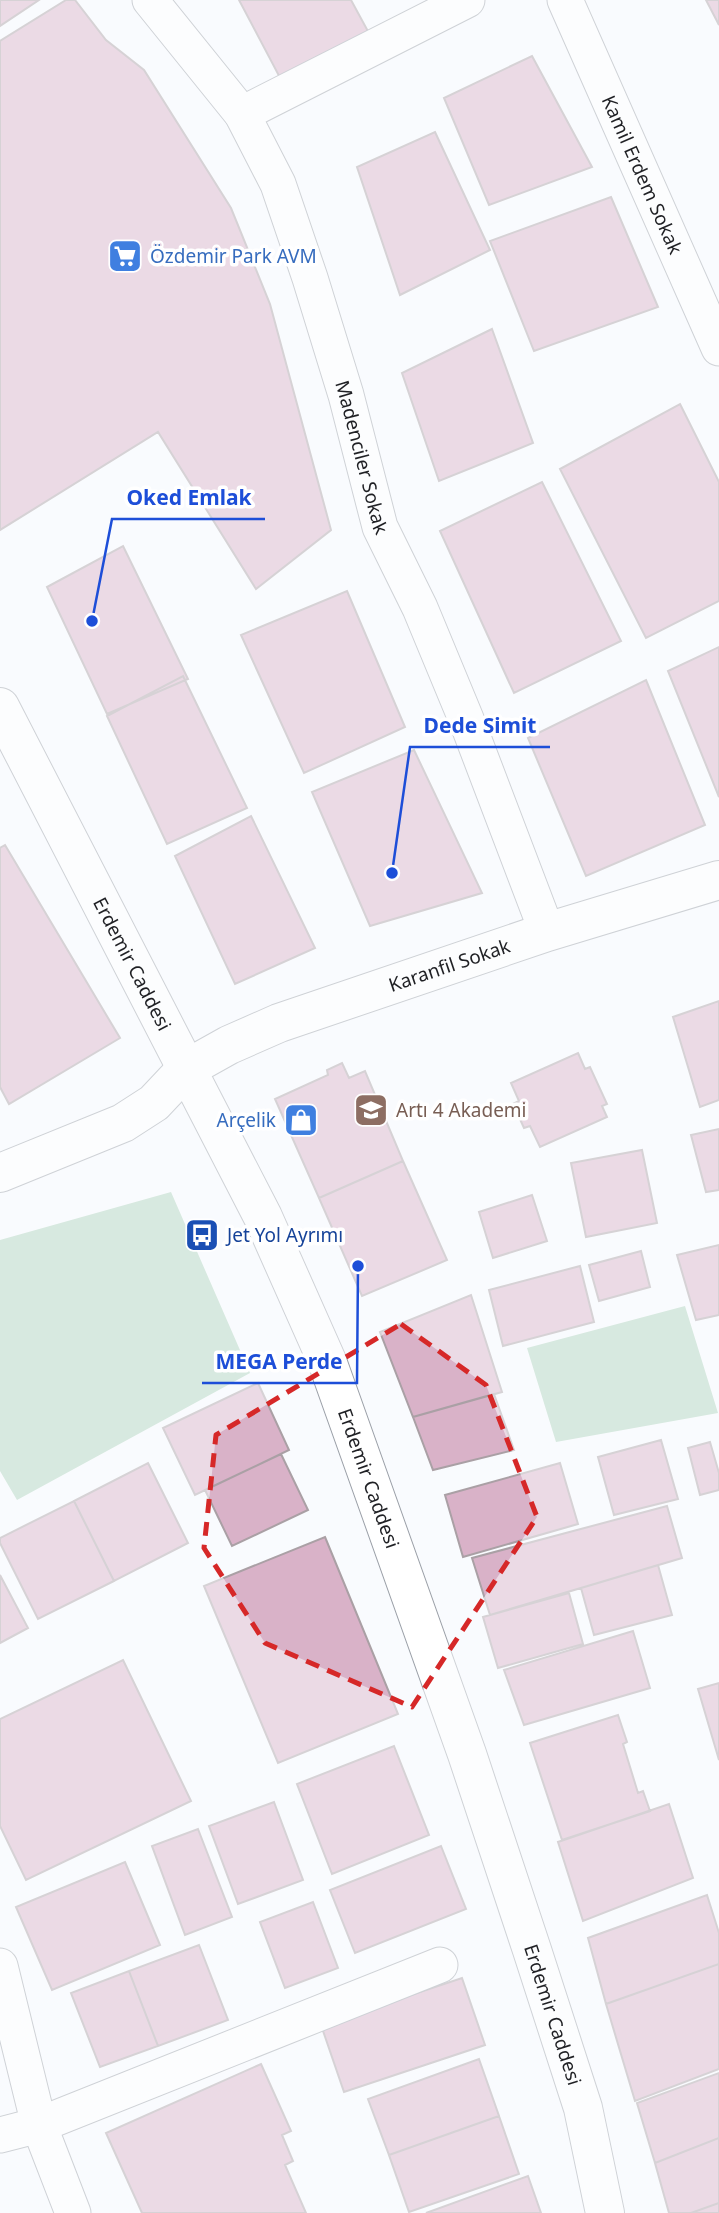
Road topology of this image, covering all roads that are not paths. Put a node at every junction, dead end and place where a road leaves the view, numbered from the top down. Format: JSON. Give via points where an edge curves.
{"nodes":[{"id":1,"x":150,"y":0,"type":"edge"},
{"id":2,"x":467,"y":0,"type":"edge"},
{"id":3,"x":565,"y":0,"type":"edge"},
{"id":4,"x":242,"y":114,"type":"junction"},
{"id":5,"x":719,"y":348,"type":"edge"},
{"id":6,"x":0,"y":707,"type":"edge"},
{"id":7,"x":719,"y":880,"type":"edge"},
{"id":8,"x":547,"y":932,"type":"junction"},
{"id":9,"x":186,"y":1069,"type":"junction"},
{"id":10,"x":0,"y":1173,"type":"edge"},
{"id":11,"x":440,"y":1965,"type":"dead end"},
{"id":12,"x":0,"y":1966,"type":"edge"},
{"id":13,"x":38,"y":2124,"type":"junction"},
{"id":14,"x":0,"y":2136,"type":"edge"},
{"id":15,"x":73,"y":2213,"type":"edge"},
{"id":16,"x":605,"y":2213,"type":"edge"}],
"edges":[{"from":1,"to":4,"type":"street","name":"Madenciler Sokak"},
{"from":2,"to":4,"type":"street"},
{"from":3,"to":5,"type":"street","name":"Kamil Erdem Sokak"},
{"from":4,"to":8,"type":"street","name":"Madenciler Sokak","via":[[278,184],[310,278],[380,527],[466,719]]},
{"from":6,"to":9,"type":"main road","name":"Erdemir Caddesi"},
{"from":7,"to":8,"type":"main road","name":"Karanfil Sokak"},
{"from":8,"to":9,"type":"main road","name":"Karanfil Sokak","via":[[279,1023]]},
{"from":9,"to":10,"type":"main road","name":"Karanfil Sokak","via":[[155,1103],[123,1123]]},
{"from":9,"to":16,"type":"main road","name":"Erdemir Caddesi","via":[[269,1229],[327,1361],[379,1500],[583,2108]]},
{"from":11,"to":13,"type":"street"},
{"from":12,"to":13,"type":"street"},
{"from":13,"to":14,"type":"street"},
{"from":13,"to":15,"type":"street"}]}
